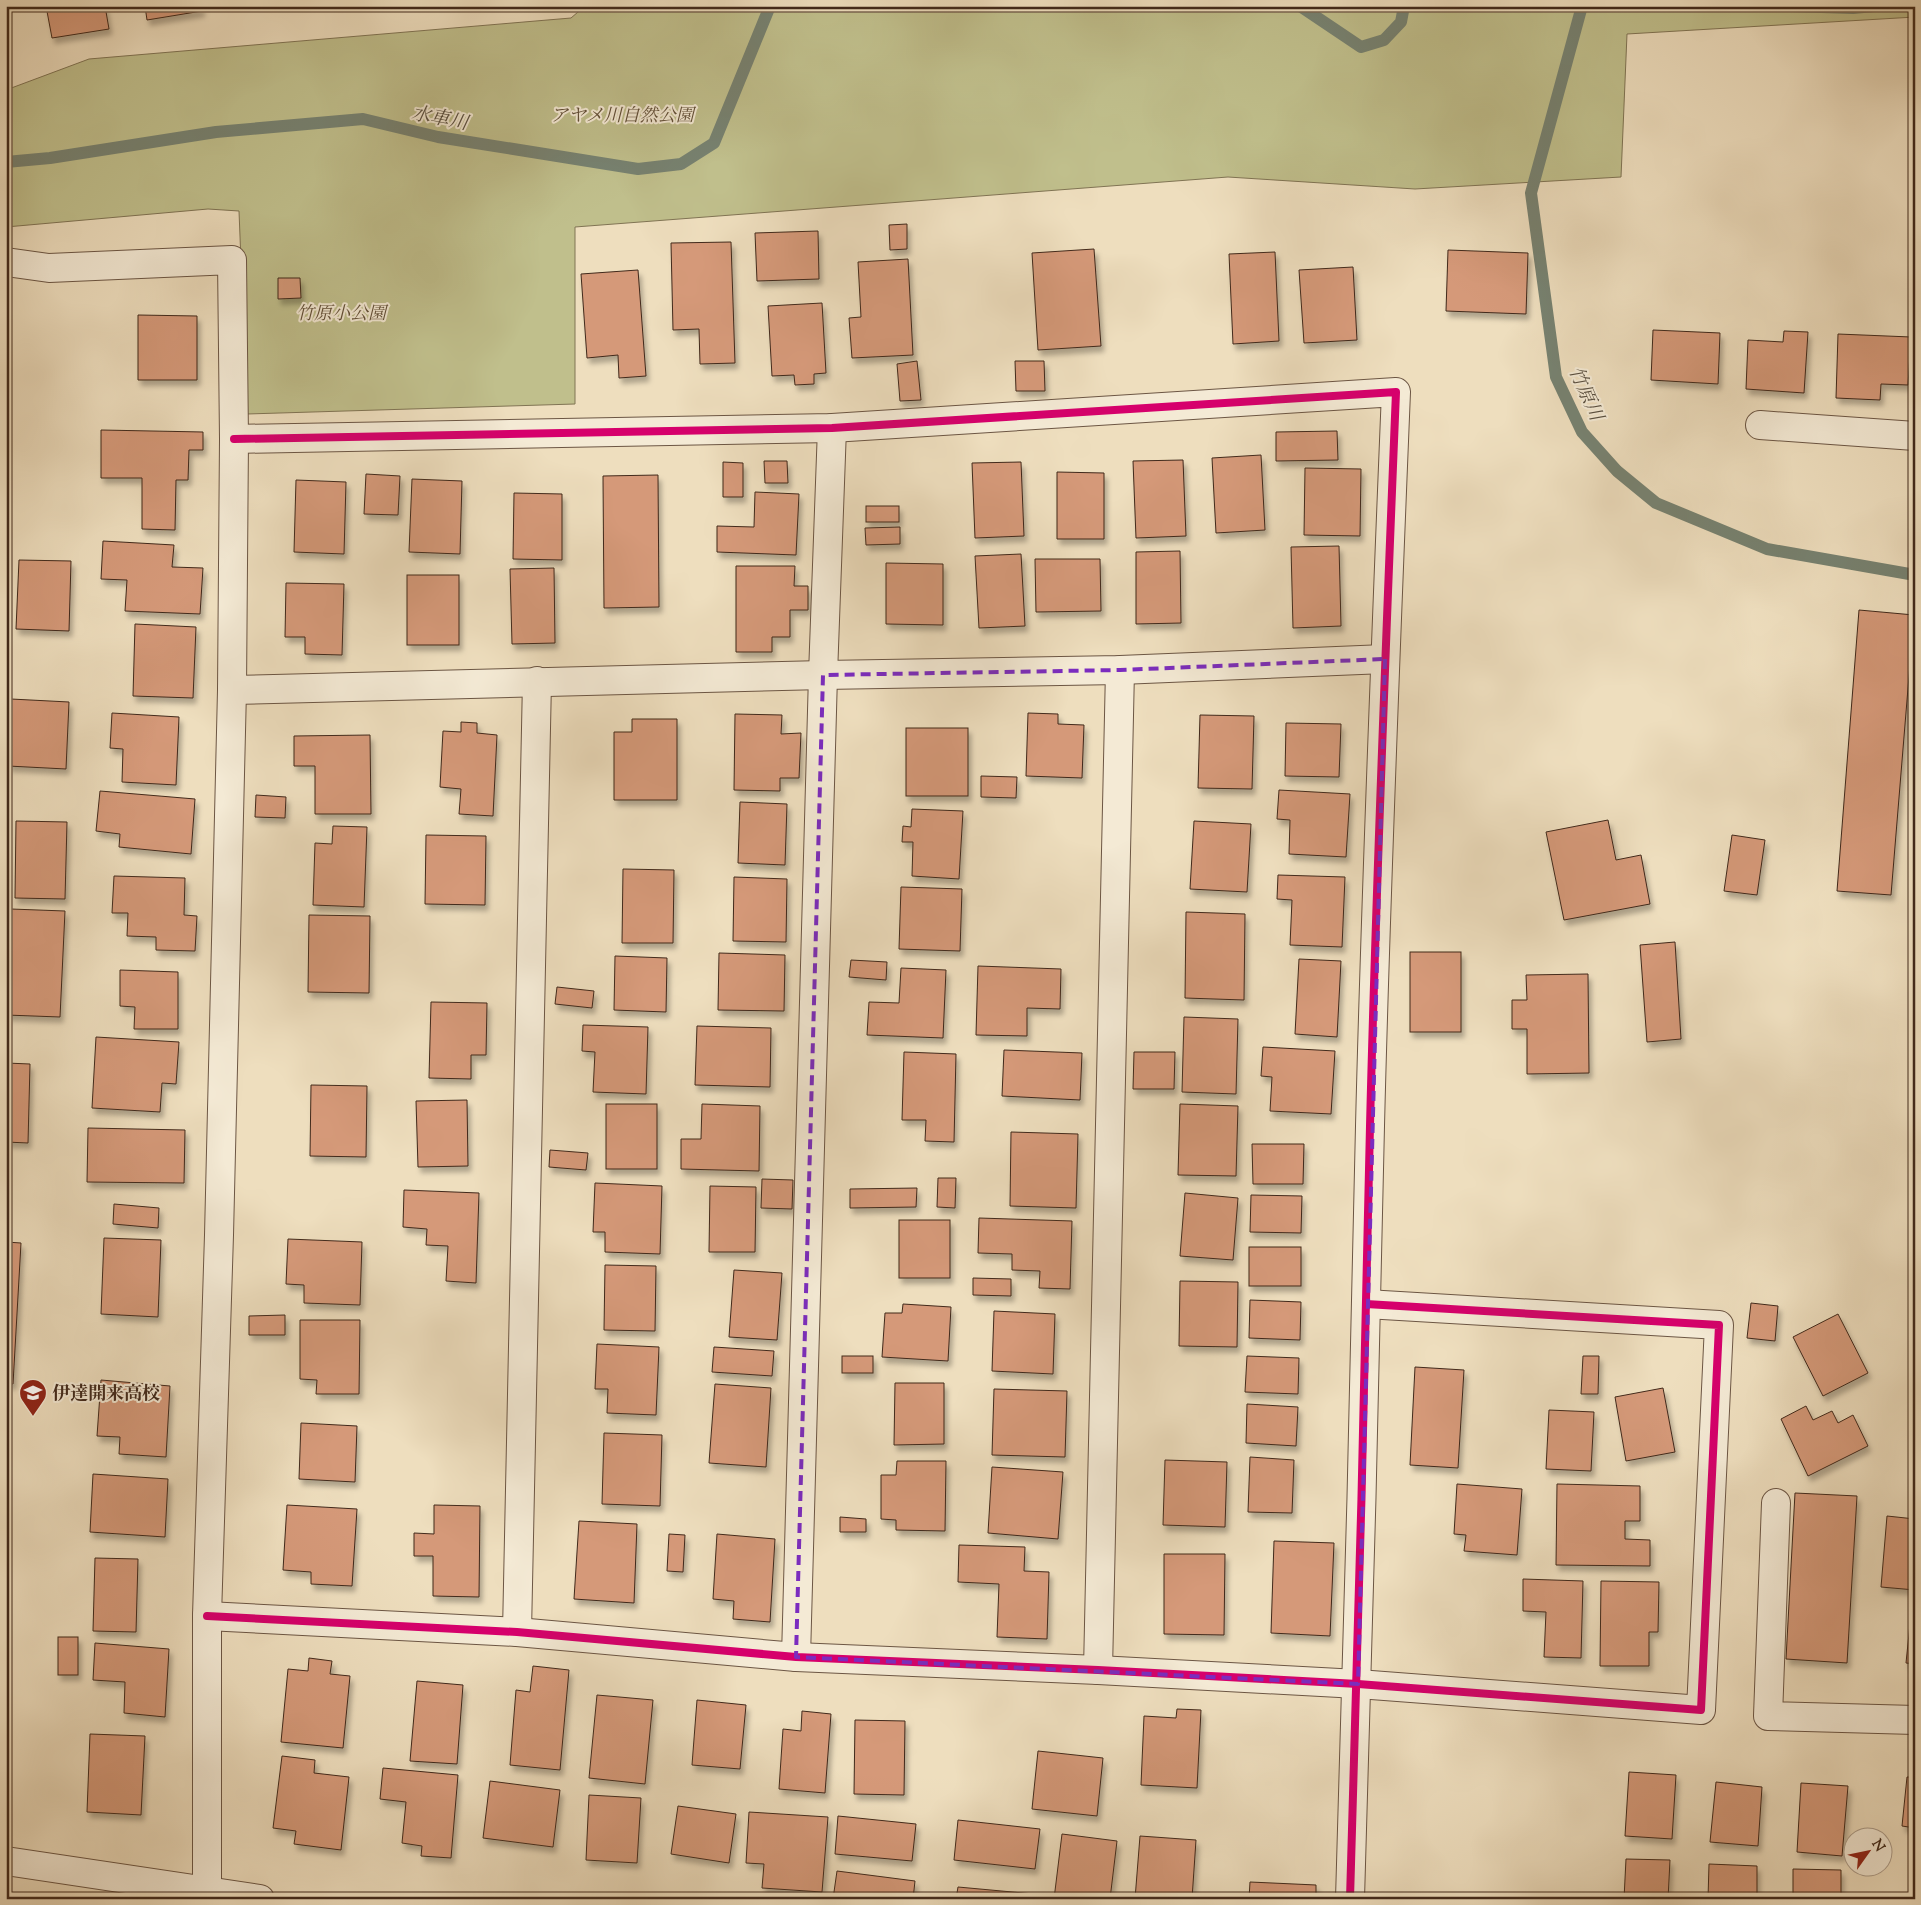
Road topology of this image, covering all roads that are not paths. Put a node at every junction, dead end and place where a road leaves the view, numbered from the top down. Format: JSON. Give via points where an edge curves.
{"nodes":[{"id":1,"x":6,"y":262,"type":"edge"},
{"id":2,"x":1760,"y":425,"type":"dead end"},
{"id":3,"x":832,"y":428,"type":"junction"},
{"id":4,"x":1915,"y":436,"type":"edge"},
{"id":5,"x":234,"y":439,"type":"junction"},
{"id":6,"x":1385,"y":659,"type":"junction"},
{"id":7,"x":1120,"y":670,"type":"junction"},
{"id":8,"x":823,"y":675,"type":"junction"},
{"id":9,"x":537,"y":681,"type":"junction"},
{"id":10,"x":232,"y":690,"type":"junction"},
{"id":11,"x":1366,"y":1304,"type":"junction"},
{"id":12,"x":1776,"y":1503,"type":"dead end"},
{"id":13,"x":207,"y":1616,"type":"junction"},
{"id":14,"x":517,"y":1632,"type":"junction"},
{"id":15,"x":796,"y":1657,"type":"junction"},
{"id":16,"x":1098,"y":1670,"type":"junction"},
{"id":17,"x":1358,"y":1684,"type":"junction"},
{"id":18,"x":1915,"y":1720,"type":"edge"},
{"id":19,"x":6,"y":1861,"type":"edge"},
{"id":20,"x":207,"y":1891,"type":"junction"},
{"id":21,"x":260,"y":1899,"type":"edge"},
{"id":22,"x":1350,"y":1899,"type":"edge"}],
"edges":[{"from":1,"to":5,"type":"street","via":[[49,268],[232,260]]},
{"from":2,"to":4,"type":"street"},
{"from":3,"to":5,"type":"street"},
{"from":3,"to":6,"type":"street","via":[[1396,392]]},
{"from":3,"to":8,"type":"street"},
{"from":5,"to":10,"type":"street"},
{"from":6,"to":7,"type":"street"},
{"from":6,"to":11,"type":"street"},
{"from":7,"to":8,"type":"street"},
{"from":7,"to":16,"type":"street"},
{"from":8,"to":9,"type":"street"},
{"from":8,"to":15,"type":"street"},
{"from":9,"to":10,"type":"street"},
{"from":9,"to":14,"type":"street"},
{"from":10,"to":13,"type":"street"},
{"from":11,"to":17,"type":"street"},
{"from":11,"to":17,"type":"street","via":[[1719,1325],[1701,1710]]},
{"from":12,"to":18,"type":"street","via":[[1768,1716]]},
{"from":13,"to":14,"type":"street"},
{"from":13,"to":20,"type":"street"},
{"from":14,"to":15,"type":"street"},
{"from":15,"to":16,"type":"street"},
{"from":16,"to":17,"type":"street"},
{"from":17,"to":22,"type":"street"},
{"from":19,"to":20,"type":"street"},
{"from":20,"to":21,"type":"street"}]}
